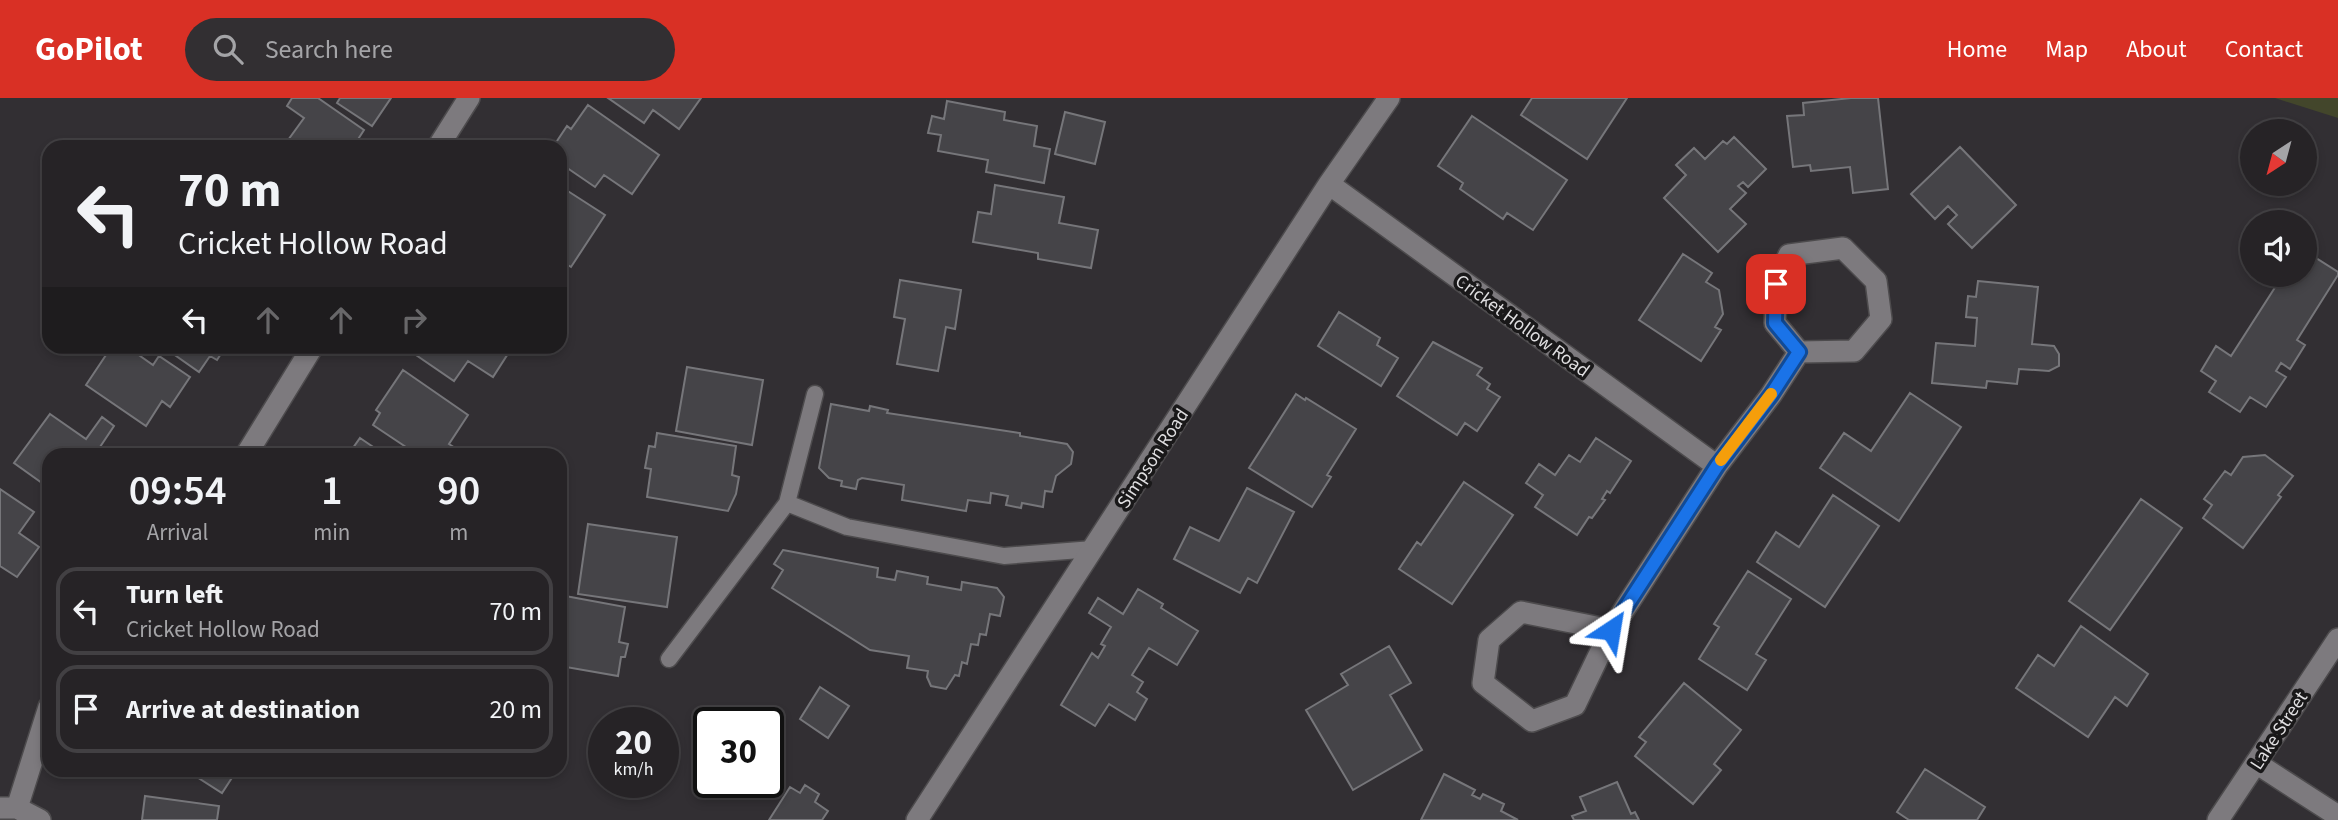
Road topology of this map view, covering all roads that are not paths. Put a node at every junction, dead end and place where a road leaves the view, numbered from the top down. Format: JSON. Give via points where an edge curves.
{"nodes":[{"id":1,"x":469,"y":98,"type":"edge"},
{"id":2,"x":1389,"y":98,"type":"edge"},
{"id":3,"x":442,"y":140,"type":"edge"},
{"id":4,"x":1329,"y":184,"type":"junction"},
{"id":5,"x":1799,"y":352,"type":"junction"},
{"id":6,"x":308,"y":354,"type":"edge"},
{"id":7,"x":815,"y":394,"type":"dead end"},
{"id":8,"x":250,"y":448,"type":"edge"},
{"id":9,"x":1717,"y":466,"type":"junction"},
{"id":10,"x":787,"y":503,"type":"junction"},
{"id":11,"x":1093,"y":549,"type":"junction"},
{"id":12,"x":1611,"y":630,"type":"junction"},
{"id":13,"x":2338,"y":639,"type":"edge"},
{"id":14,"x":669,"y":659,"type":"dead end"},
{"id":15,"x":42,"y":724,"type":"edge"},
{"id":16,"x":2256,"y":763,"type":"junction"},
{"id":17,"x":8,"y":808,"type":"edge"},
{"id":18,"x":2338,"y":816,"type":"edge"},
{"id":19,"x":40,"y":820,"type":"edge"},
{"id":20,"x":917,"y":820,"type":"edge"},
{"id":21,"x":2218,"y":820,"type":"edge"}],
"edges":[{"from":1,"to":3,"type":"street"},
{"from":2,"to":4,"type":"street","name":"Simpson Road"},
{"from":4,"to":9,"type":"street","name":"Cricket Hollow Road"},
{"from":4,"to":11,"type":"street","name":"Simpson Road"},
{"from":5,"to":5,"type":"street","via":[[1775,323],[1776,284],[1789,255],[1843,248],[1876,281],[1881,319],[1854,351]]},
{"from":5,"to":9,"type":"street"},
{"from":6,"to":8,"type":"street"},
{"from":7,"to":10,"type":"lane"},
{"from":9,"to":12,"type":"street"},
{"from":10,"to":11,"type":"lane","via":[[848,527],[1004,556]]},
{"from":10,"to":14,"type":"lane"},
{"from":11,"to":20,"type":"street","name":"Simpson Road"},
{"from":12,"to":12,"type":"street","via":[[1575,705],[1532,721],[1483,684],[1489,640],[1521,612]]},
{"from":13,"to":16,"type":"street","name":"Lake Street"},
{"from":15,"to":17,"type":"street"},
{"from":16,"to":18,"type":"street"},
{"from":16,"to":21,"type":"street","name":"Lake Street"},
{"from":17,"to":19,"type":"street"}]}
